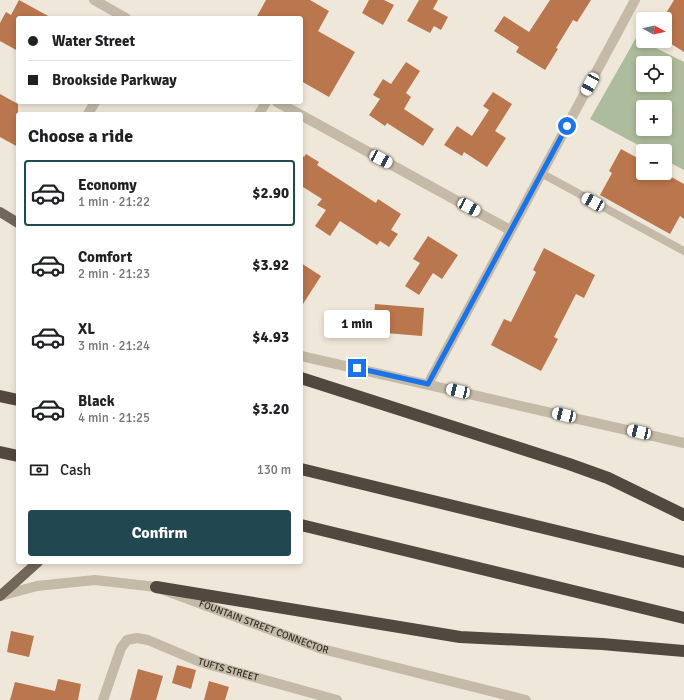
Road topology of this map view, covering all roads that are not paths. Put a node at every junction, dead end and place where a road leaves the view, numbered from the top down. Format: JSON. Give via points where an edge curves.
{"nodes":[{"id":1,"x":94,"y":0,"type":"edge"},
{"id":2,"x":635,"y":0,"type":"edge"},
{"id":3,"x":122,"y":16,"type":"edge"},
{"id":4,"x":281,"y":104,"type":"edge"},
{"id":5,"x":295,"y":112,"type":"edge"},
{"id":6,"x":303,"y":117,"type":"edge"},
{"id":7,"x":541,"y":173,"type":"junction"},
{"id":8,"x":0,"y":208,"type":"edge"},
{"id":9,"x":4,"y":214,"type":"edge"},
{"id":10,"x":16,"y":222,"type":"edge"},
{"id":11,"x":510,"y":230,"type":"junction"},
{"id":12,"x":684,"y":251,"type":"edge"},
{"id":13,"x":303,"y":356,"type":"edge"},
{"id":14,"x":303,"y":379,"type":"edge"},
{"id":15,"x":428,"y":384,"type":"junction"},
{"id":16,"x":0,"y":396,"type":"edge"},
{"id":17,"x":16,"y":400,"type":"edge"},
{"id":18,"x":684,"y":443,"type":"edge"},
{"id":19,"x":0,"y":452,"type":"edge"},
{"id":20,"x":16,"y":456,"type":"edge"},
{"id":21,"x":303,"y":469,"type":"edge"},
{"id":22,"x":684,"y":515,"type":"edge"},
{"id":23,"x":303,"y":525,"type":"edge"},
{"id":24,"x":684,"y":562,"type":"edge"},
{"id":25,"x":36,"y":564,"type":"edge"},
{"id":26,"x":156,"y":587,"type":"junction"},
{"id":27,"x":0,"y":596,"type":"edge"},
{"id":28,"x":684,"y":618,"type":"edge"},
{"id":29,"x":684,"y":651,"type":"edge"},
{"id":30,"x":103,"y":700,"type":"edge"},
{"id":31,"x":337,"y":700,"type":"edge"},
{"id":32,"x":526,"y":700,"type":"edge"}],
"edges":[{"from":1,"to":3,"type":"street"},
{"from":2,"to":7,"type":"street"},
{"from":4,"to":5,"type":"street"},
{"from":6,"to":11,"type":"street"},
{"from":7,"to":11,"type":"street"},
{"from":7,"to":12,"type":"lane"},
{"from":8,"to":9,"type":"main road"},
{"from":9,"to":10,"type":"main road"},
{"from":11,"to":15,"type":"street"},
{"from":13,"to":15,"type":"street"},
{"from":14,"to":22,"type":"highway","via":[[569,464],[608,478]]},
{"from":15,"to":18,"type":"street"},
{"from":16,"to":17,"type":"highway"},
{"from":19,"to":20,"type":"highway"},
{"from":21,"to":24,"type":"highway"},
{"from":23,"to":28,"type":"highway"},
{"from":25,"to":27,"type":"main road"},
{"from":26,"to":27,"type":"street","name":"FOUNTAIN STREET CONNECTOR","via":[[95,580],[37,586]]},
{"from":26,"to":29,"type":"highway","via":[[454,636]]},
{"from":26,"to":32,"type":"street","name":"FOUNTAIN STREET CONNECTOR","via":[[322,649]]},
{"from":30,"to":31,"type":"street","name":"TUFTS STREET","via":[[123,644],[130,639],[140,638],[200,662]]}]}
